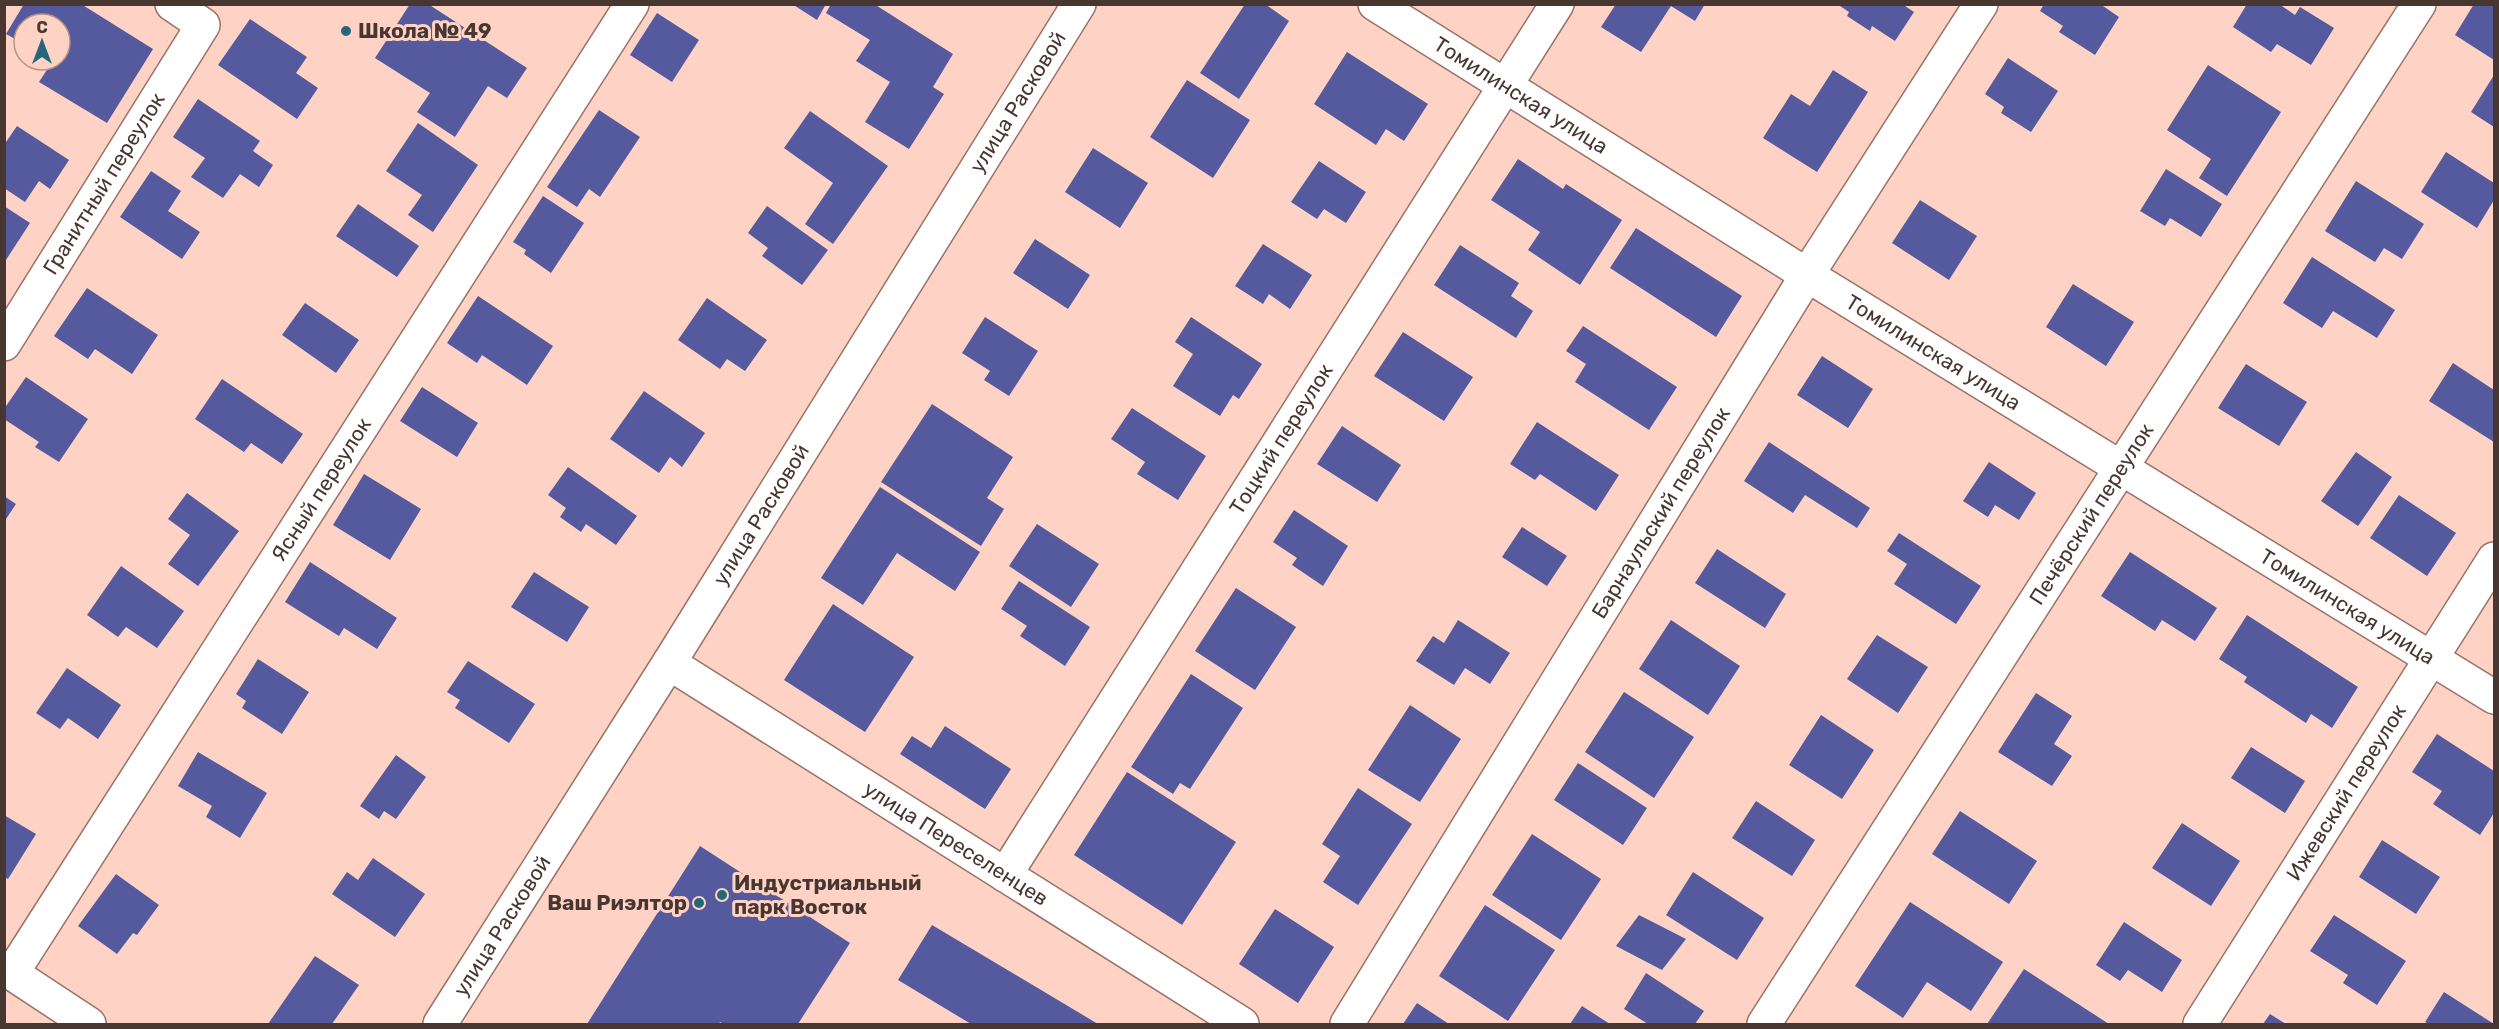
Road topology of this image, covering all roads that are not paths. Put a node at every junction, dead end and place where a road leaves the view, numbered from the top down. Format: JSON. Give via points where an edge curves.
{"nodes":[{"id":1,"x":172,"y":4,"type":"edge"},
{"id":2,"x":632,"y":4,"type":"edge"},
{"id":3,"x":1079,"y":4,"type":"edge"},
{"id":4,"x":1375,"y":4,"type":"edge"},
{"id":5,"x":1557,"y":4,"type":"edge"},
{"id":6,"x":1981,"y":4,"type":"edge"},
{"id":7,"x":2419,"y":4,"type":"edge"},
{"id":8,"x":1505,"y":86,"type":"junction"},
{"id":9,"x":1807,"y":275,"type":"junction"},
{"id":10,"x":4,"y":344,"type":"edge"},
{"id":11,"x":2120,"y":467,"type":"junction"},
{"id":12,"x":2494,"y":559,"type":"edge"},
{"id":13,"x":2433,"y":658,"type":"junction"},
{"id":14,"x":669,"y":663,"type":"junction"},
{"id":15,"x":2494,"y":697,"type":"edge"},
{"id":16,"x":1005,"y":875,"type":"junction"},
{"id":17,"x":8,"y":970,"type":"edge"},
{"id":18,"x":89,"y":1024,"type":"edge"},
{"id":19,"x":440,"y":1024,"type":"edge"},
{"id":20,"x":1242,"y":1024,"type":"edge"},
{"id":21,"x":1347,"y":1024,"type":"edge"},
{"id":22,"x":1764,"y":1024,"type":"edge"},
{"id":23,"x":2200,"y":1024,"type":"edge"}],
"edges":[{"from":1,"to":10,"type":"street","name":"Гранитный переулок","via":[[203,25]]},
{"from":2,"to":17,"type":"street","name":"Ясный переулок"},
{"from":3,"to":14,"type":"street","name":"улица Расковой"},
{"from":4,"to":8,"type":"street","name":"Томилинская улица"},
{"from":5,"to":8,"type":"street","name":"Тоцкий переулок"},
{"from":6,"to":9,"type":"street","name":"Барнаульский переулок"},
{"from":7,"to":11,"type":"street","name":"Печёрский переулок"},
{"from":8,"to":9,"type":"street","name":"Томилинская улица"},
{"from":8,"to":16,"type":"street","name":"Тоцкий переулок"},
{"from":9,"to":11,"type":"street","name":"Томилинская улица"},
{"from":9,"to":21,"type":"street","name":"Барнаульский переулок"},
{"from":11,"to":13,"type":"street","name":"Томилинская улица"},
{"from":11,"to":22,"type":"street","name":"Печёрский переулок"},
{"from":12,"to":13,"type":"street","name":"Ижевский переулок"},
{"from":13,"to":15,"type":"street","name":"Томилинская улица"},
{"from":13,"to":23,"type":"street","name":"Ижевский переулок"},
{"from":14,"to":16,"type":"street","name":"улица Переселенцев"},
{"from":14,"to":19,"type":"street","name":"улица Расковой"},
{"from":16,"to":20,"type":"street","name":"улица Переселенцев"},
{"from":17,"to":18,"type":"street"}]}
